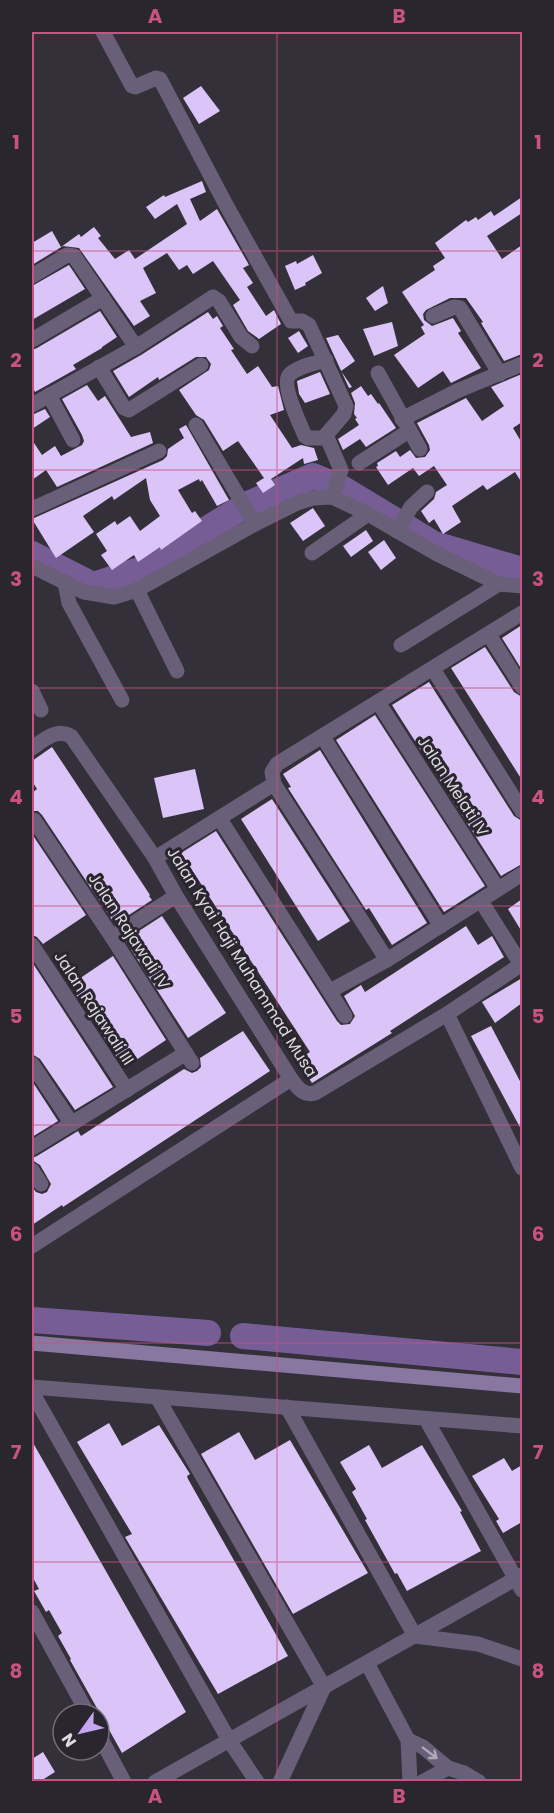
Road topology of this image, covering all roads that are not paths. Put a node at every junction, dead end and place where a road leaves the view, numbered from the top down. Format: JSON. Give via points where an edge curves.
{"nodes":[{"id":1,"x":103,"y":32,"type":"edge"},
{"id":2,"x":32,"y":276,"type":"edge"},
{"id":3,"x":103,"y":298,"type":"junction"},
{"id":4,"x":433,"y":316,"type":"dead end"},
{"id":5,"x":32,"y":340,"type":"edge"},
{"id":6,"x":252,"y":346,"type":"dead end"},
{"id":7,"x":136,"y":347,"type":"junction"},
{"id":8,"x":326,"y":360,"type":"junction"},
{"id":9,"x":522,"y":364,"type":"edge"},
{"id":10,"x":201,"y":365,"type":"dead end"},
{"id":11,"x":99,"y":367,"type":"junction"},
{"id":12,"x":378,"y":373,"type":"dead end"},
{"id":13,"x":500,"y":374,"type":"junction"},
{"id":14,"x":49,"y":395,"type":"junction"},
{"id":15,"x":32,"y":405,"type":"edge"},
{"id":16,"x":196,"y":425,"type":"dead end"},
{"id":17,"x":406,"y":425,"type":"junction"},
{"id":18,"x":326,"y":438,"type":"junction"},
{"id":19,"x":73,"y":440,"type":"dead end"},
{"id":20,"x":420,"y":449,"type":"dead end"},
{"id":21,"x":159,"y":451,"type":"dead end"},
{"id":22,"x":359,"y":463,"type":"dead end"},
{"id":23,"x":427,"y":492,"type":"dead end"},
{"id":24,"x":334,"y":493,"type":"junction"},
{"id":25,"x":32,"y":509,"type":"edge"},
{"id":26,"x":368,"y":514,"type":"junction"},
{"id":27,"x":251,"y":519,"type":"junction"},
{"id":28,"x":401,"y":525,"type":"junction"},
{"id":29,"x":312,"y":553,"type":"dead end"},
{"id":30,"x":32,"y":567,"type":"edge"},
{"id":31,"x":65,"y":583,"type":"junction"},
{"id":32,"x":499,"y":584,"type":"junction"},
{"id":33,"x":522,"y":586,"type":"edge"},
{"id":34,"x":137,"y":590,"type":"junction"},
{"id":35,"x":522,"y":613,"type":"edge"},
{"id":36,"x":489,"y":635,"type":"junction"},
{"id":37,"x":401,"y":645,"type":"dead end"},
{"id":38,"x":433,"y":669,"type":"junction"},
{"id":39,"x":177,"y":671,"type":"dead end"},
{"id":40,"x":522,"y":687,"type":"edge"},
{"id":41,"x":32,"y":692,"type":"edge"},
{"id":42,"x":122,"y":700,"type":"dead end"},
{"id":43,"x":378,"y":702,"type":"junction"},
{"id":44,"x":41,"y":710,"type":"dead end"},
{"id":45,"x":322,"y":737,"type":"junction"},
{"id":46,"x":32,"y":748,"type":"edge"},
{"id":47,"x":274,"y":784,"type":"junction"},
{"id":48,"x":522,"y":811,"type":"edge"},
{"id":49,"x":220,"y":819,"type":"junction"},
{"id":50,"x":34,"y":824,"type":"edge"},
{"id":51,"x":155,"y":858,"type":"junction"},
{"id":52,"x":522,"y":874,"type":"edge"},
{"id":53,"x":498,"y":889,"type":"junction"},
{"id":54,"x":176,"y":896,"type":"junction"},
{"id":55,"x":481,"y":902,"type":"junction"},
{"id":56,"x":441,"y":926,"type":"junction"},
{"id":57,"x":112,"y":936,"type":"junction"},
{"id":58,"x":32,"y":945,"type":"edge"},
{"id":59,"x":387,"y":960,"type":"junction"},
{"id":60,"x":522,"y":965,"type":"edge"},
{"id":61,"x":330,"y":991,"type":"junction"},
{"id":62,"x":447,"y":1014,"type":"junction"},
{"id":63,"x":345,"y":1016,"type":"dead end"},
{"id":64,"x":32,"y":1064,"type":"edge"},
{"id":65,"x":291,"y":1079,"type":"junction"},
{"id":66,"x":127,"y":1090,"type":"junction"},
{"id":67,"x":72,"y":1124,"type":"junction"},
{"id":68,"x":32,"y":1148,"type":"edge"},
{"id":69,"x":522,"y":1168,"type":"edge"},
{"id":70,"x":32,"y":1170,"type":"edge"},
{"id":71,"x":41,"y":1184,"type":"dead end"},
{"id":72,"x":32,"y":1246,"type":"edge"},
{"id":73,"x":32,"y":1343,"type":"edge"},
{"id":74,"x":522,"y":1386,"type":"edge"},
{"id":75,"x":32,"y":1387,"type":"edge"},
{"id":76,"x":32,"y":1392,"type":"edge"},
{"id":77,"x":157,"y":1397,"type":"junction"},
{"id":78,"x":287,"y":1407,"type":"junction"},
{"id":79,"x":426,"y":1419,"type":"junction"},
{"id":80,"x":522,"y":1426,"type":"edge"},
{"id":81,"x":520,"y":1582,"type":"edge"},
{"id":82,"x":32,"y":1611,"type":"edge"},
{"id":83,"x":415,"y":1636,"type":"junction"},
{"id":84,"x":522,"y":1659,"type":"edge"},
{"id":85,"x":367,"y":1663,"type":"junction"},
{"id":86,"x":324,"y":1687,"type":"junction"},
{"id":87,"x":81,"y":1702,"type":"edge"},
{"id":88,"x":229,"y":1740,"type":"junction"},
{"id":89,"x":408,"y":1740,"type":"junction"},
{"id":90,"x":111,"y":1758,"type":"edge"},
{"id":91,"x":448,"y":1768,"type":"junction"},
{"id":92,"x":124,"y":1782,"type":"edge"},
{"id":93,"x":154,"y":1782,"type":"edge"},
{"id":94,"x":257,"y":1782,"type":"edge"},
{"id":95,"x":280,"y":1782,"type":"edge"},
{"id":96,"x":410,"y":1782,"type":"edge"},
{"id":97,"x":423,"y":1782,"type":"edge"},
{"id":98,"x":479,"y":1782,"type":"edge"}],
"edges":[{"from":1,"to":8,"type":"street","via":[[132,86],[160,79],[291,321],[307,323]]},
{"from":2,"to":3,"type":"street","via":[[72,255]]},
{"from":3,"to":5,"type":"street"},
{"from":3,"to":7,"type":"street"},
{"from":4,"to":13,"type":"street","via":[[460,308]]},
{"from":6,"to":7,"type":"street","via":[[213,297]]},
{"from":7,"to":11,"type":"street"},
{"from":8,"to":18,"type":"street","via":[[346,406]]},
{"from":8,"to":18,"type":"street","via":[[293,371],[286,381],[305,436]]},
{"from":9,"to":13,"type":"street"},
{"from":10,"to":11,"type":"street","via":[[129,410]]},
{"from":11,"to":14,"type":"street"},
{"from":12,"to":17,"type":"street"},
{"from":13,"to":17,"type":"street","via":[[457,391]]},
{"from":14,"to":15,"type":"street"},
{"from":14,"to":19,"type":"street"},
{"from":16,"to":27,"type":"street"},
{"from":17,"to":20,"type":"street"},
{"from":17,"to":22,"type":"street"},
{"from":18,"to":24,"type":"street","via":[[341,473]]},
{"from":21,"to":25,"type":"street"},
{"from":23,"to":28,"type":"street","via":[[411,507]]},
{"from":24,"to":26,"type":"street"},
{"from":24,"to":27,"type":"street"},
{"from":26,"to":28,"type":"street"},
{"from":26,"to":29,"type":"street"},
{"from":27,"to":34,"type":"street"},
{"from":28,"to":32,"type":"street","via":[[437,554]]},
{"from":30,"to":31,"type":"street"},
{"from":31,"to":34,"type":"street","via":[[84,592],[114,597]]},
{"from":31,"to":42,"type":"street","via":[[69,603]]},
{"from":32,"to":33,"type":"street"},
{"from":32,"to":37,"type":"street"},
{"from":34,"to":39,"type":"street"},
{"from":35,"to":36,"type":"street"},
{"from":36,"to":38,"type":"street"},
{"from":36,"to":40,"type":"street"},
{"from":38,"to":43,"type":"street"},
{"from":38,"to":48,"type":"street"},
{"from":41,"to":44,"type":"street"},
{"from":43,"to":45,"type":"street"},
{"from":43,"to":53,"type":"street","name":"Jalan Melati IV"},
{"from":45,"to":47,"type":"street","via":[[277,764],[272,771]]},
{"from":45,"to":56,"type":"street"},
{"from":46,"to":51,"type":"street","name":"Jalan Kyai Haji Muhammad Musa","via":[[56,734],[71,736]]},
{"from":47,"to":49,"type":"street"},
{"from":47,"to":59,"type":"street"},
{"from":49,"to":51,"type":"street"},
{"from":49,"to":61,"type":"street"},
{"from":50,"to":57,"type":"street","name":"Jalan Rajawali IV"},
{"from":51,"to":54,"type":"street","name":"Jalan Kyai Haji Muhammad Musa"},
{"from":52,"to":53,"type":"street"},
{"from":53,"to":55,"type":"street"},
{"from":54,"to":57,"type":"street"},
{"from":54,"to":65,"type":"street","name":"Jalan Kyai Haji Muhammad Musa"},
{"from":55,"to":56,"type":"street"},
{"from":55,"to":60,"type":"street"},
{"from":56,"to":59,"type":"street"},
{"from":57,"to":66,"type":"street","name":"Jalan Rajawali IV","via":[[189,1058]]},
{"from":58,"to":66,"type":"street","name":"Jalan Rajawali III"},
{"from":59,"to":61,"type":"street"},
{"from":60,"to":62,"type":"street","name":"Jalan Kyai Haji Muhammad Musa"},
{"from":61,"to":63,"type":"street"},
{"from":62,"to":65,"type":"street","name":"Jalan Kyai Haji Muhammad Musa","via":[[315,1093],[303,1092]]},
{"from":62,"to":69,"type":"street"},
{"from":64,"to":67,"type":"street"},
{"from":65,"to":72,"type":"street"},
{"from":66,"to":67,"type":"street"},
{"from":67,"to":68,"type":"street"},
{"from":70,"to":71,"type":"street"},
{"from":73,"to":74,"type":"street"},
{"from":75,"to":77,"type":"street"},
{"from":76,"to":88,"type":"street"},
{"from":77,"to":78,"type":"street"},
{"from":77,"to":86,"type":"street"},
{"from":78,"to":79,"type":"street"},
{"from":78,"to":83,"type":"street"},
{"from":79,"to":80,"type":"street"},
{"from":79,"to":81,"type":"street"},
{"from":81,"to":83,"type":"street"},
{"from":82,"to":87,"type":"street"},
{"from":83,"to":84,"type":"street","via":[[478,1644]]},
{"from":83,"to":85,"type":"street"},
{"from":85,"to":86,"type":"street"},
{"from":85,"to":89,"type":"street"},
{"from":86,"to":88,"type":"street"},
{"from":86,"to":95,"type":"street"},
{"from":88,"to":93,"type":"street"},
{"from":88,"to":94,"type":"street"},
{"from":89,"to":91,"type":"street","one_way":true},
{"from":89,"to":96,"type":"street"},
{"from":90,"to":92,"type":"street"},
{"from":91,"to":97,"type":"street"},
{"from":91,"to":98,"type":"street"}]}
